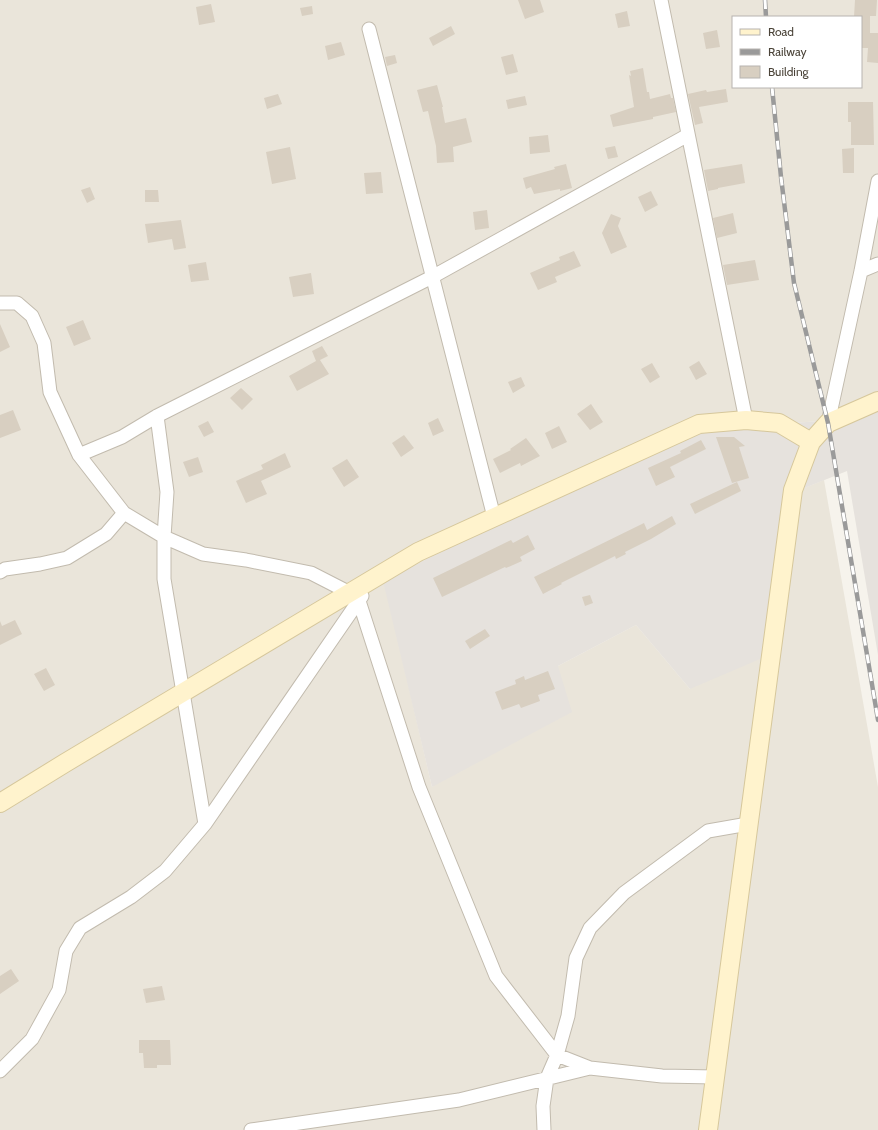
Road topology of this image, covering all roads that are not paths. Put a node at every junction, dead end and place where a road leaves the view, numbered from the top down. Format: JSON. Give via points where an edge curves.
{"nodes":[{"id":1,"x":660,"y":0,"type":"edge"},
{"id":2,"x":369,"y":29,"type":"dead end"},
{"id":3,"x":688,"y":135,"type":"junction"},
{"id":4,"x":878,"y":181,"type":"edge"},
{"id":5,"x":878,"y":264,"type":"edge"},
{"id":6,"x":860,"y":271,"type":"junction"},
{"id":7,"x":432,"y":277,"type":"junction"},
{"id":8,"x":0,"y":303,"type":"edge"},
{"id":9,"x":878,"y":401,"type":"edge"},
{"id":10,"x":157,"y":416,"type":"junction"},
{"id":11,"x":746,"y":420,"type":"junction"},
{"id":12,"x":828,"y":422,"type":"junction"},
{"id":13,"x":811,"y":442,"type":"junction"},
{"id":14,"x":79,"y":455,"type":"junction"},
{"id":15,"x":124,"y":514,"type":"junction"},
{"id":16,"x":494,"y":517,"type":"junction"},
{"id":17,"x":164,"y":537,"type":"junction"},
{"id":18,"x":0,"y":572,"type":"edge"},
{"id":19,"x":354,"y":597,"type":"junction"},
{"id":20,"x":183,"y":692,"type":"junction"},
{"id":21,"x":0,"y":803,"type":"edge"},
{"id":22,"x":206,"y":824,"type":"junction"},
{"id":23,"x":748,"y":824,"type":"junction"},
{"id":24,"x":557,"y":1055,"type":"junction"},
{"id":25,"x":590,"y":1068,"type":"junction"},
{"id":26,"x":0,"y":1071,"type":"edge"},
{"id":27,"x":715,"y":1077,"type":"junction"},
{"id":28,"x":547,"y":1078,"type":"junction"},
{"id":29,"x":251,"y":1130,"type":"edge"},
{"id":30,"x":544,"y":1130,"type":"edge"},
{"id":31,"x":708,"y":1130,"type":"edge"}],
"edges":[{"from":1,"to":3,"type":"street"},
{"from":2,"to":7,"type":"street"},
{"from":3,"to":7,"type":"street"},
{"from":3,"to":11,"type":"street"},
{"from":4,"to":6,"type":"street"},
{"from":5,"to":6,"type":"street"},
{"from":6,"to":12,"type":"street"},
{"from":7,"to":10,"type":"street"},
{"from":7,"to":16,"type":"street"},
{"from":8,"to":14,"type":"street","via":[[16,303],[32,316],[44,343],[50,392]]},
{"from":9,"to":12,"type":"main road"},
{"from":10,"to":14,"type":"street","via":[[122,437]]},
{"from":10,"to":17,"type":"street","via":[[167,492]]},
{"from":11,"to":13,"type":"main road","via":[[779,423]]},
{"from":11,"to":16,"type":"main road","via":[[699,424]]},
{"from":12,"to":13,"type":"main road"},
{"from":13,"to":23,"type":"main road","via":[[793,490]]},
{"from":14,"to":15,"type":"street"},
{"from":15,"to":17,"type":"street"},
{"from":15,"to":18,"type":"street","via":[[106,534],[67,558]]},
{"from":16,"to":19,"type":"main road","via":[[418,552],[376,577]]},
{"from":17,"to":19,"type":"street","via":[[203,554],[311,573]]},
{"from":17,"to":20,"type":"street","via":[[164,579]]},
{"from":19,"to":20,"type":"main road"},
{"from":19,"to":22,"type":"street"},
{"from":19,"to":24,"type":"street","via":[[419,787],[496,976]]},
{"from":20,"to":21,"type":"main road"},
{"from":20,"to":22,"type":"street"},
{"from":22,"to":26,"type":"street","via":[[165,871],[131,897],[80,928],[66,952],[59,990],[32,1038]]},
{"from":23,"to":24,"type":"street","via":[[708,831],[624,893],[590,928],[576,958],[568,1016]]},
{"from":23,"to":27,"type":"main road"},
{"from":24,"to":25,"type":"street"},
{"from":24,"to":28,"type":"street"},
{"from":25,"to":27,"type":"street","via":[[662,1076]]},
{"from":25,"to":28,"type":"street"},
{"from":27,"to":31,"type":"main road"},
{"from":28,"to":29,"type":"street","via":[[459,1100]]},
{"from":28,"to":30,"type":"street","via":[[543,1106]]}]}
